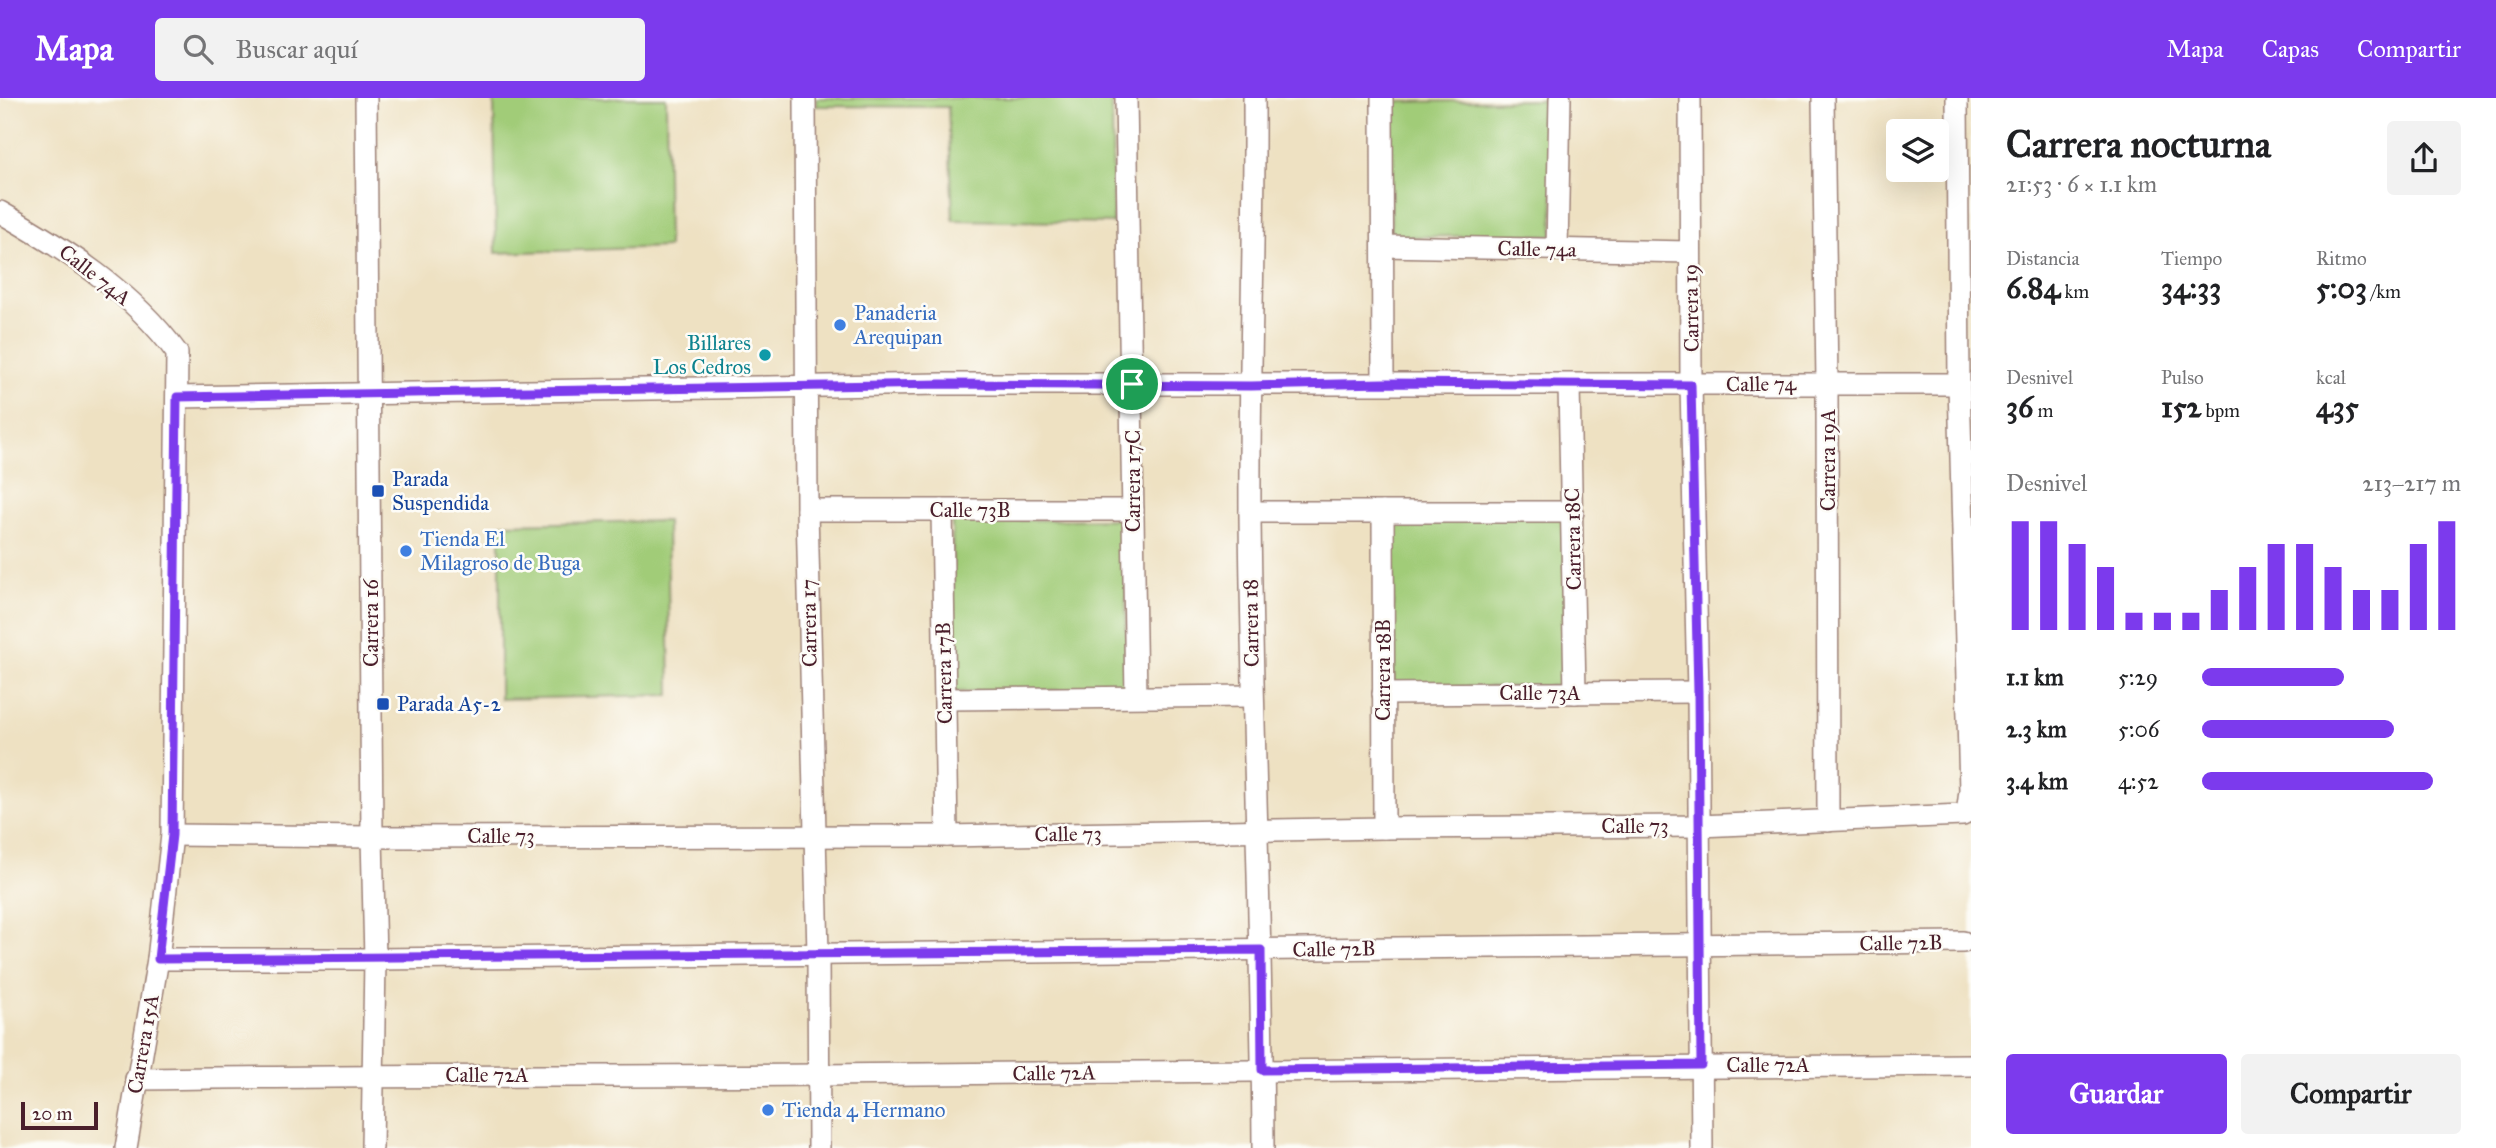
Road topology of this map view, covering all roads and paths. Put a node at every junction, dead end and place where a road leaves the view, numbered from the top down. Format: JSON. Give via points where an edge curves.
{"nodes":[{"id":1,"x":366,"y":98,"type":"edge"},
{"id":2,"x":805,"y":98,"type":"edge"},
{"id":3,"x":1126,"y":98,"type":"edge"},
{"id":4,"x":1254,"y":98,"type":"edge"},
{"id":5,"x":1382,"y":98,"type":"edge"},
{"id":6,"x":1560,"y":98,"type":"edge"},
{"id":7,"x":1690,"y":98,"type":"edge"},
{"id":8,"x":1823,"y":98,"type":"edge"},
{"id":9,"x":1957,"y":98,"type":"edge"},
{"id":10,"x":0,"y":212,"type":"edge"},
{"id":11,"x":1383,"y":247,"type":"junction"},
{"id":12,"x":1557,"y":250,"type":"junction"},
{"id":13,"x":1690,"y":252,"type":"junction"},
{"id":14,"x":177,"y":354,"type":"joint"},
{"id":15,"x":1383,"y":383,"type":"junction"},
{"id":16,"x":1827,"y":383,"type":"junction"},
{"id":17,"x":1132,"y":384,"type":"junction"},
{"id":18,"x":1959,"y":384,"type":"junction"},
{"id":19,"x":1569,"y":385,"type":"junction"},
{"id":20,"x":1691,"y":385,"type":"junction"},
{"id":21,"x":1251,"y":386,"type":"junction"},
{"id":22,"x":806,"y":387,"type":"junction"},
{"id":23,"x":369,"y":393,"type":"junction"},
{"id":24,"x":177,"y":397,"type":"junction"},
{"id":25,"x":1967,"y":503,"type":"edge"},
{"id":26,"x":807,"y":510,"type":"junction"},
{"id":27,"x":942,"y":510,"type":"junction"},
{"id":28,"x":1133,"y":510,"type":"junction"},
{"id":29,"x":1250,"y":512,"type":"junction"},
{"id":30,"x":1383,"y":512,"type":"junction"},
{"id":31,"x":1573,"y":512,"type":"junction"},
{"id":32,"x":1698,"y":692,"type":"junction"},
{"id":33,"x":1576,"y":693,"type":"junction"},
{"id":34,"x":1383,"y":694,"type":"junction"},
{"id":35,"x":1136,"y":696,"type":"junction"},
{"id":36,"x":1252,"y":696,"type":"junction"},
{"id":37,"x":945,"y":699,"type":"junction"},
{"id":38,"x":1828,"y":821,"type":"junction"},
{"id":39,"x":1699,"y":826,"type":"junction"},
{"id":40,"x":1384,"y":828,"type":"junction"},
{"id":41,"x":1258,"y":831,"type":"junction"},
{"id":42,"x":172,"y":835,"type":"junction"},
{"id":43,"x":947,"y":836,"type":"junction"},
{"id":44,"x":372,"y":837,"type":"junction"},
{"id":45,"x":815,"y":837,"type":"junction"},
{"id":46,"x":1963,"y":942,"type":"dead end"},
{"id":47,"x":1700,"y":945,"type":"junction"},
{"id":48,"x":1261,"y":950,"type":"junction"},
{"id":49,"x":818,"y":954,"type":"junction"},
{"id":50,"x":158,"y":959,"type":"junction"},
{"id":51,"x":375,"y":959,"type":"junction"},
{"id":52,"x":1701,"y":1065,"type":"junction"},
{"id":53,"x":1971,"y":1065,"type":"edge"},
{"id":54,"x":1262,"y":1070,"type":"junction"},
{"id":55,"x":374,"y":1075,"type":"junction"},
{"id":56,"x":819,"y":1075,"type":"junction"},
{"id":57,"x":136,"y":1079,"type":"junction"},
{"id":58,"x":126,"y":1148,"type":"edge"},
{"id":59,"x":372,"y":1148,"type":"edge"},
{"id":60,"x":819,"y":1148,"type":"edge"},
{"id":61,"x":1263,"y":1148,"type":"edge"},
{"id":62,"x":1702,"y":1148,"type":"edge"}],
"edges":[{"from":1,"to":23,"type":"street","name":"Carrera 16"},
{"from":2,"to":22,"type":"street","name":"Carrera 17"},
{"from":3,"to":17,"type":"street","name":"Carrera 17C"},
{"from":4,"to":21,"type":"street","name":"Carrera 18"},
{"from":5,"to":11,"type":"street"},
{"from":6,"to":12,"type":"street"},
{"from":7,"to":13,"type":"street","name":"Carrera 19"},
{"from":8,"to":16,"type":"street","name":"Carrera 19A"},
{"from":9,"to":18,"type":"street"},
{"from":10,"to":14,"type":"street","name":"Calle 74A","via":[[49,240],[115,288],[160,330]]},
{"from":11,"to":12,"type":"street","name":"Calle 74a"},
{"from":11,"to":15,"type":"street"},
{"from":12,"to":13,"type":"street","name":"Calle 74a"},
{"from":13,"to":20,"type":"street","name":"Carrera 19"},
{"from":14,"to":24,"type":"street","name":"Carrera 15A"},
{"from":15,"to":19,"type":"street","name":"Calle 74"},
{"from":15,"to":21,"type":"street","name":"Calle 74"},
{"from":16,"to":18,"type":"street","name":"Calle 74"},
{"from":16,"to":20,"type":"street","name":"Calle 74"},
{"from":16,"to":38,"type":"street","name":"Carrera 19A"},
{"from":17,"to":21,"type":"street","name":"Calle 74"},
{"from":17,"to":22,"type":"street","name":"Calle 74"},
{"from":17,"to":28,"type":"street","name":"Carrera 17C"},
{"from":18,"to":25,"type":"street"},
{"from":19,"to":20,"type":"street","name":"Calle 74"},
{"from":19,"to":31,"type":"street","name":"Carrera 18C"},
{"from":20,"to":32,"type":"street","name":"Carrera 19"},
{"from":21,"to":29,"type":"street","name":"Carrera 18"},
{"from":22,"to":23,"type":"street","name":"Calle 74"},
{"from":22,"to":26,"type":"street","name":"Carrera 17"},
{"from":23,"to":24,"type":"street","name":"Calle 74"},
{"from":23,"to":44,"type":"street","name":"Carrera 16"},
{"from":24,"to":42,"type":"street","name":"Carrera 15A"},
{"from":25,"to":38,"type":"street","name":"Calle 73","via":[[1968,807],[1963,815]]},
{"from":26,"to":27,"type":"street","name":"Calle 73B"},
{"from":26,"to":45,"type":"street","name":"Carrera 17"},
{"from":27,"to":28,"type":"street","name":"Calle 73B"},
{"from":27,"to":37,"type":"street","name":"Carrera 17B"},
{"from":28,"to":35,"type":"street","name":"Carrera 17C"},
{"from":29,"to":30,"type":"street"},
{"from":29,"to":36,"type":"street","name":"Carrera 18"},
{"from":30,"to":31,"type":"street"},
{"from":30,"to":34,"type":"street","name":"Carrera 18B"},
{"from":31,"to":33,"type":"street","name":"Carrera 18C"},
{"from":32,"to":33,"type":"street","name":"Calle 73A"},
{"from":32,"to":39,"type":"street","name":"Carrera 19"},
{"from":33,"to":34,"type":"street","name":"Calle 73A"},
{"from":34,"to":40,"type":"street","name":"Carrera 18B"},
{"from":35,"to":36,"type":"street"},
{"from":35,"to":37,"type":"street"},
{"from":36,"to":41,"type":"street","name":"Carrera 18"},
{"from":37,"to":43,"type":"street","name":"Carrera 17B"},
{"from":38,"to":39,"type":"street","name":"Calle 73"},
{"from":39,"to":40,"type":"street","name":"Calle 73"},
{"from":39,"to":47,"type":"street","name":"Carrera 19"},
{"from":40,"to":41,"type":"street","name":"Calle 73"},
{"from":41,"to":43,"type":"street","name":"Calle 73"},
{"from":41,"to":48,"type":"street","name":"Carrera 18"},
{"from":42,"to":44,"type":"street","name":"Calle 73"},
{"from":42,"to":50,"type":"street","name":"Carrera 15A"},
{"from":43,"to":45,"type":"street","name":"Calle 73"},
{"from":44,"to":45,"type":"street","name":"Calle 73"},
{"from":44,"to":51,"type":"street","name":"Carrera 16"},
{"from":45,"to":49,"type":"street","name":"Carrera 17"},
{"from":46,"to":47,"type":"street","name":"Calle 72B"},
{"from":47,"to":48,"type":"street","name":"Calle 72B"},
{"from":47,"to":52,"type":"street","name":"Carrera 19"},
{"from":48,"to":49,"type":"street","name":"Calle 72B"},
{"from":48,"to":54,"type":"street","name":"Carrera 18"},
{"from":49,"to":51,"type":"street","name":"Calle 72B"},
{"from":49,"to":56,"type":"street","name":"Carrera 17"},
{"from":50,"to":51,"type":"street","name":"Calle 72B"},
{"from":50,"to":57,"type":"street","name":"Carrera 15A"},
{"from":51,"to":55,"type":"street","name":"Carrera 16"},
{"from":52,"to":53,"type":"street","name":"Calle 72A"},
{"from":52,"to":54,"type":"street","name":"Calle 72A"},
{"from":52,"to":62,"type":"street","name":"Carrera 19"},
{"from":54,"to":56,"type":"street","name":"Calle 72A"},
{"from":54,"to":61,"type":"street","name":"Carrera 18"},
{"from":55,"to":56,"type":"street","name":"Calle 72A"},
{"from":55,"to":57,"type":"street","name":"Calle 72A"},
{"from":55,"to":59,"type":"street","name":"Carrera 16"},
{"from":56,"to":60,"type":"street","name":"Carrera 17"},
{"from":57,"to":58,"type":"street","name":"Carrera 15A"}]}
